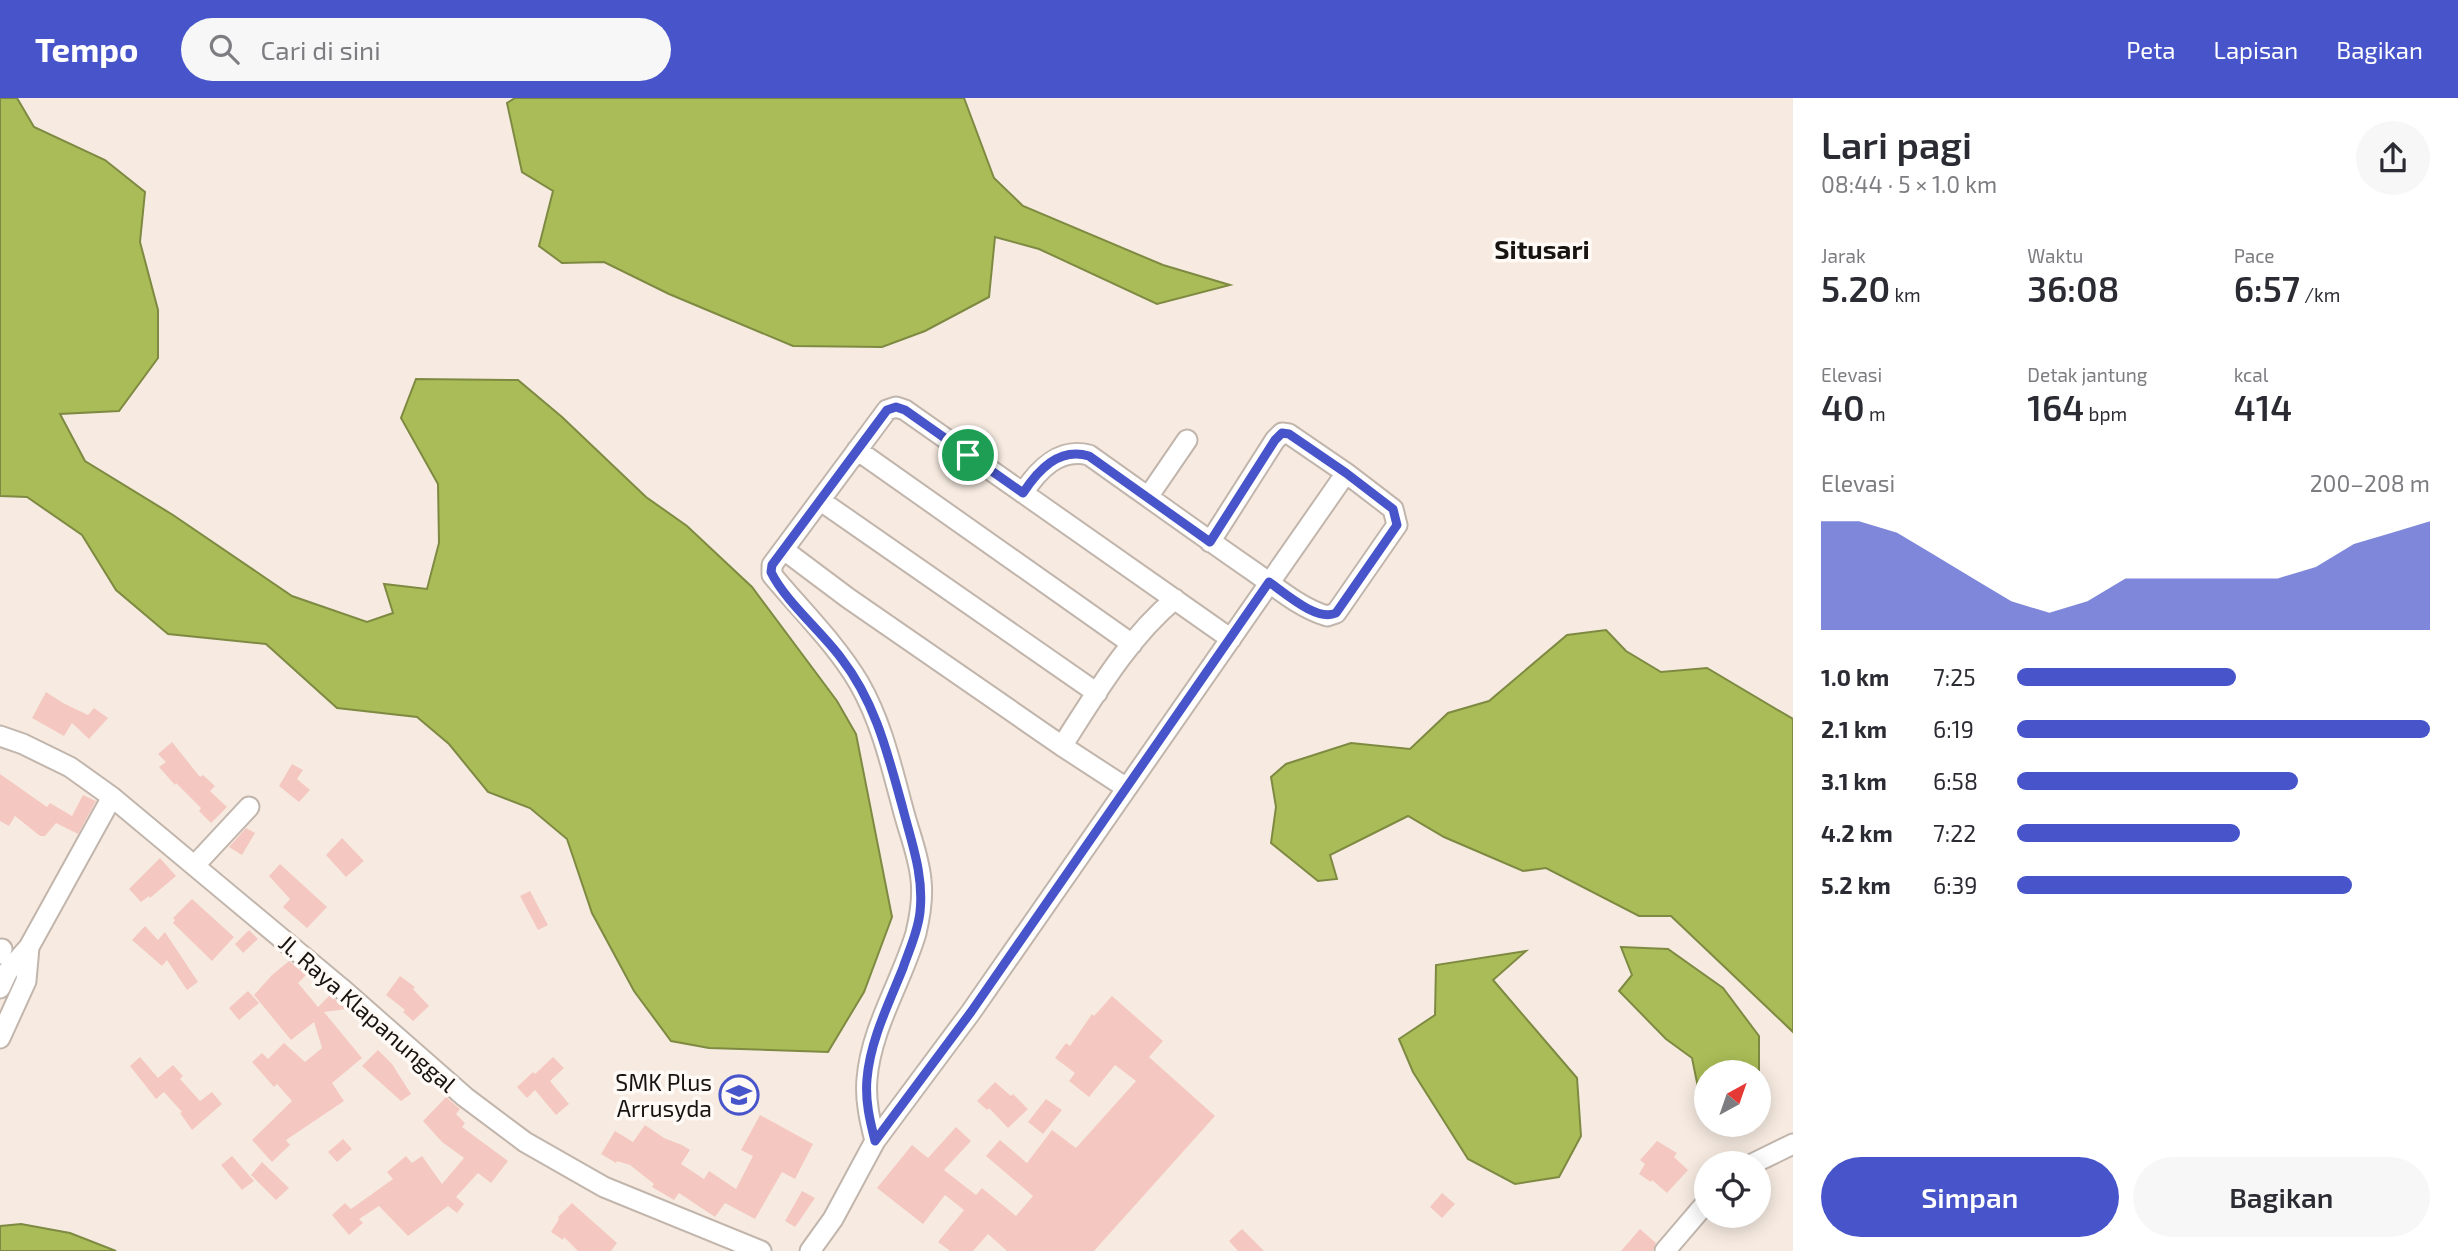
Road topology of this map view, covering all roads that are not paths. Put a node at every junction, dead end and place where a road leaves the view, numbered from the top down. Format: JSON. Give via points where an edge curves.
{"nodes":[{"id":1,"x":1187,"y":440,"type":"dead end"},
{"id":2,"x":857,"y":450,"type":"junction"},
{"id":3,"x":1346,"y":473,"type":"junction"},
{"id":4,"x":1023,"y":493,"type":"junction"},
{"id":5,"x":1148,"y":497,"type":"junction"},
{"id":6,"x":821,"y":501,"type":"junction"},
{"id":7,"x":1210,"y":542,"type":"junction"},
{"id":8,"x":784,"y":550,"type":"junction"},
{"id":9,"x":1269,"y":582,"type":"junction"},
{"id":10,"x":1175,"y":599,"type":"junction"},
{"id":11,"x":1231,"y":639,"type":"junction"},
{"id":12,"x":1132,"y":644,"type":"junction"},
{"id":13,"x":1097,"y":693,"type":"junction"},
{"id":14,"x":0,"y":736,"type":"edge"},
{"id":15,"x":1062,"y":746,"type":"junction"},
{"id":16,"x":1125,"y":787,"type":"junction"},
{"id":17,"x":113,"y":797,"type":"junction"},
{"id":18,"x":249,"y":807,"type":"dead end"},
{"id":19,"x":195,"y":865,"type":"junction"},
{"id":20,"x":29,"y":947,"type":"junction"},
{"id":21,"x":0,"y":988,"type":"edge"},
{"id":22,"x":0,"y":1038,"type":"edge"},
{"id":23,"x":875,"y":1141,"type":"junction"},
{"id":24,"x":1793,"y":1144,"type":"edge"},
{"id":25,"x":1771,"y":1155,"type":"edge"},
{"id":26,"x":1694,"y":1217,"type":"edge"},
{"id":27,"x":761,"y":1251,"type":"edge"},
{"id":28,"x":810,"y":1251,"type":"edge"},
{"id":29,"x":1665,"y":1251,"type":"edge"}],
"edges":[{"from":1,"to":5,"type":"street"},
{"from":2,"to":4,"type":"street","via":[[887,410],[896,407]]},
{"from":2,"to":6,"type":"street"},
{"from":2,"to":12,"type":"street"},
{"from":3,"to":7,"type":"street","via":[[1282,433]]},
{"from":3,"to":9,"type":"street"},
{"from":3,"to":9,"type":"street","via":[[1393,509],[1397,525],[1336,613],[1320,614]]},
{"from":4,"to":5,"type":"street","via":[[1049,462],[1075,452],[1089,456]]},
{"from":4,"to":10,"type":"street"},
{"from":5,"to":7,"type":"street"},
{"from":6,"to":8,"type":"street"},
{"from":6,"to":13,"type":"street"},
{"from":7,"to":9,"type":"street"},
{"from":8,"to":15,"type":"street"},
{"from":8,"to":23,"type":"street","via":[[772,565],[772,575],[840,656],[871,707],[918,862],[920,914],[867,1077]]},
{"from":9,"to":11,"type":"street"},
{"from":10,"to":11,"type":"street"},
{"from":10,"to":12,"type":"street"},
{"from":11,"to":16,"type":"street"},
{"from":12,"to":13,"type":"street"},
{"from":13,"to":15,"type":"street"},
{"from":14,"to":17,"type":"street","name":"Jl. Raya Klapanunggal","via":[[70,766]]},
{"from":15,"to":16,"type":"street"},
{"from":16,"to":23,"type":"street","via":[[971,1012]]},
{"from":17,"to":19,"type":"street","name":"Jl. Raya Klapanunggal"},
{"from":17,"to":20,"type":"street"},
{"from":18,"to":19,"type":"street"},
{"from":19,"to":27,"type":"street","name":"Jl. Raya Klapanunggal","via":[[465,1097],[525,1142],[604,1187]]},
{"from":20,"to":21,"type":"street"},
{"from":20,"to":22,"type":"street","via":[[26,981]]},
{"from":23,"to":28,"type":"street","via":[[833,1219]]},
{"from":24,"to":25,"type":"street"},
{"from":26,"to":29,"type":"street"}]}
